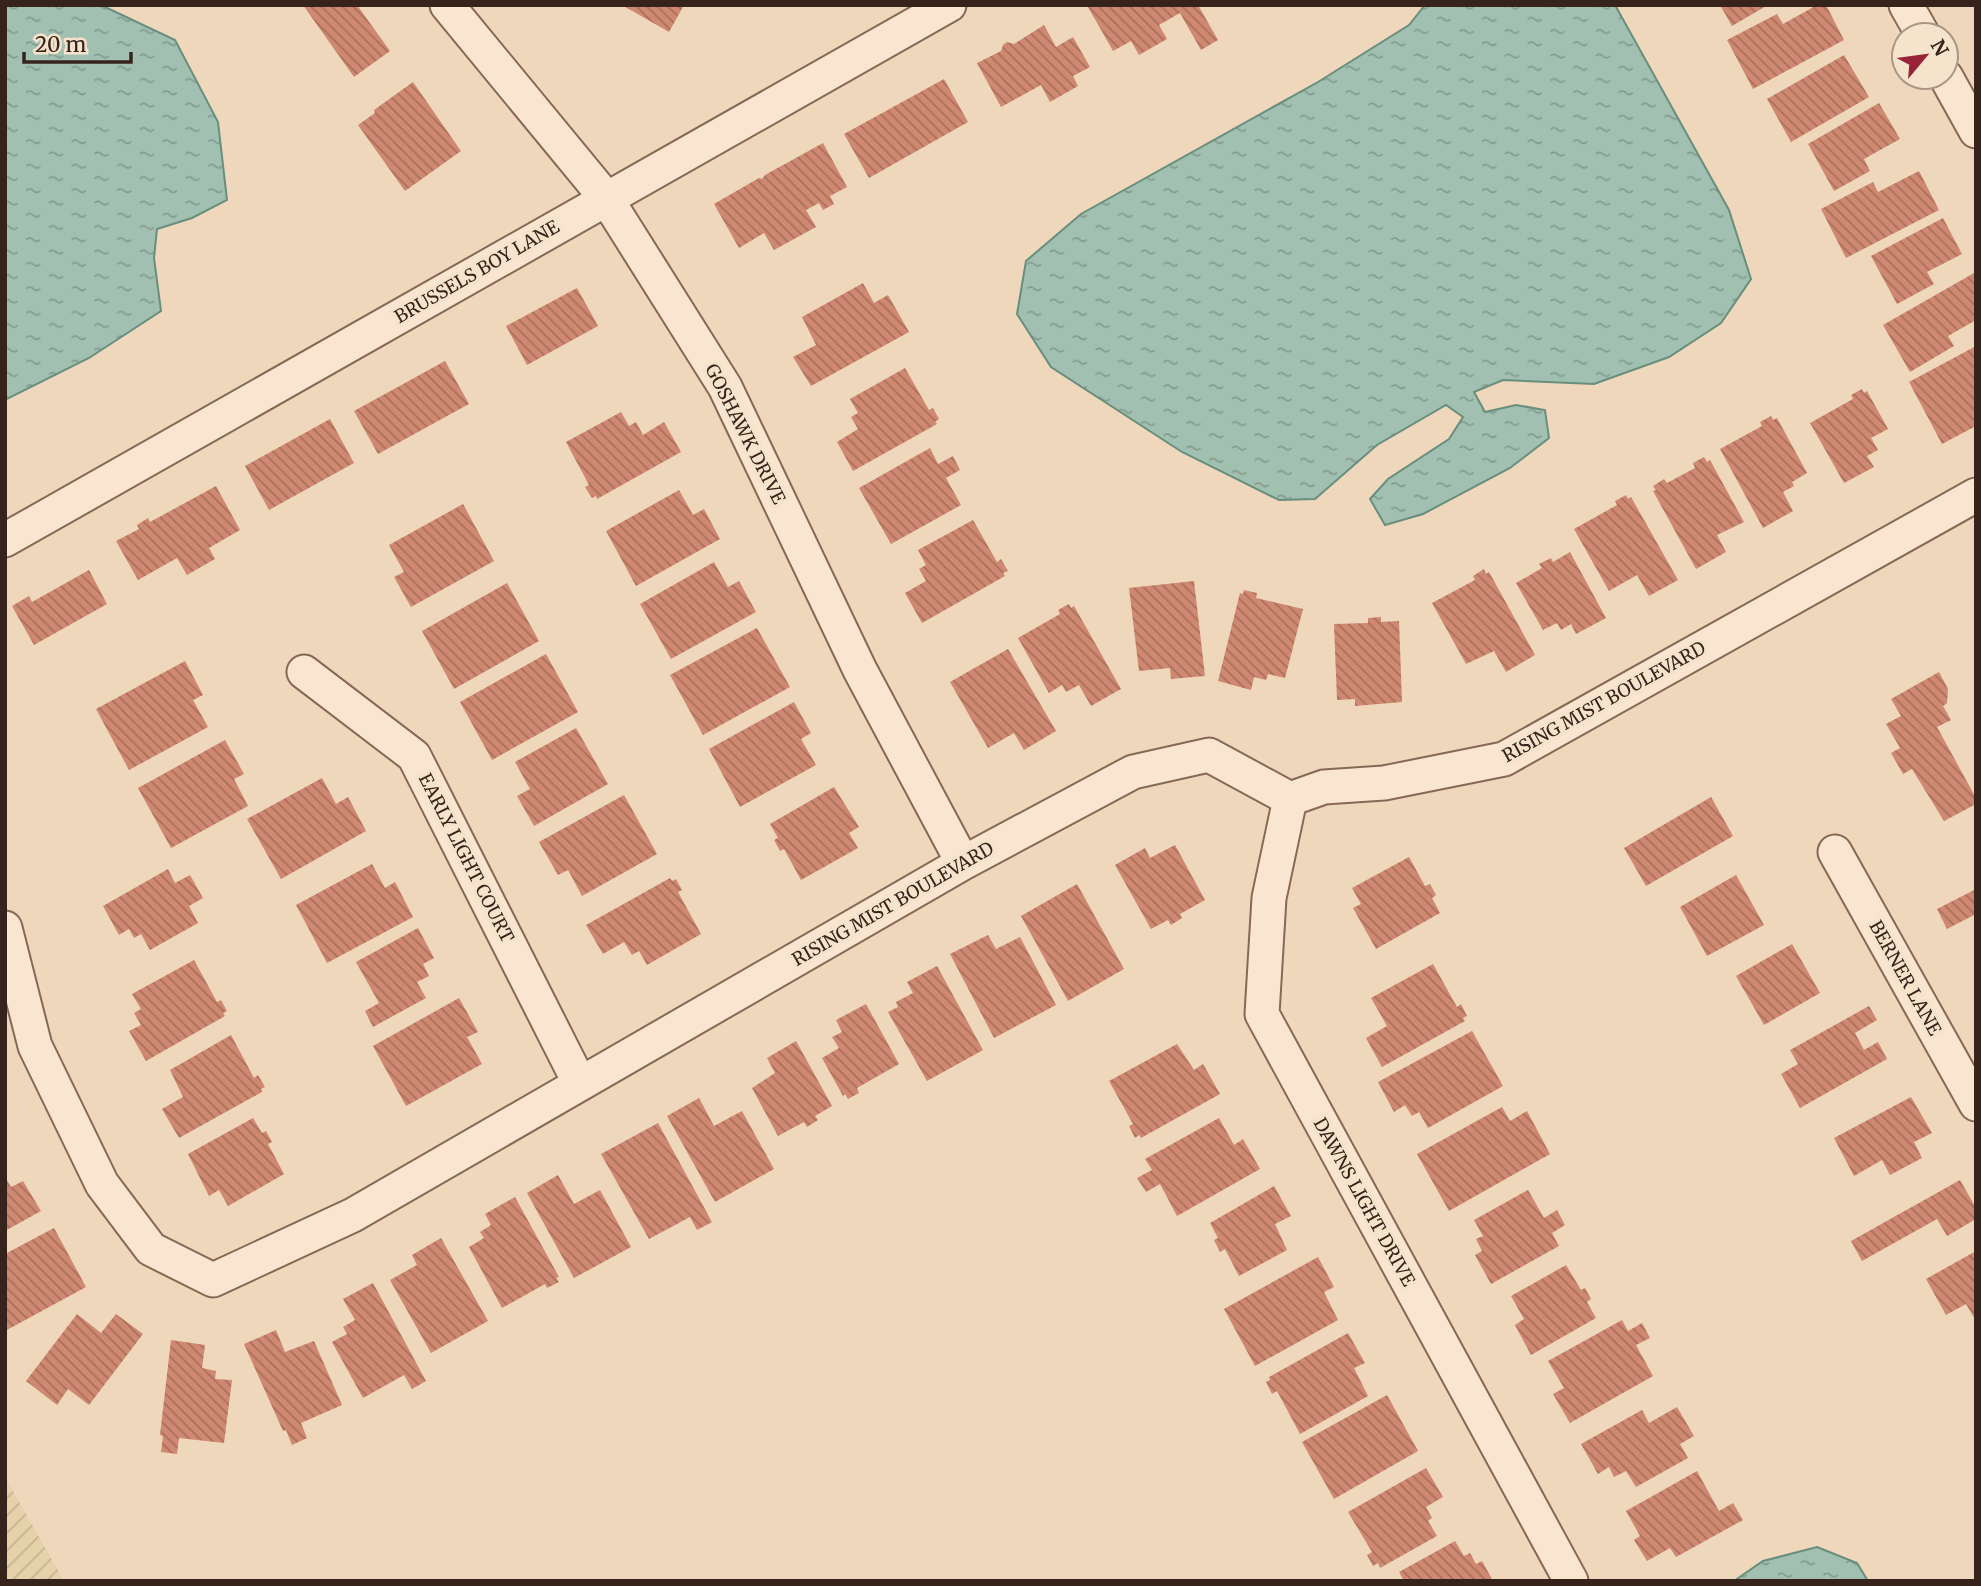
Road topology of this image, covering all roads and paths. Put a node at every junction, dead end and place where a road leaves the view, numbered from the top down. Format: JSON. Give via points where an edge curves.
{"nodes":[{"id":1,"x":447,"y":5,"type":"edge"},
{"id":2,"x":949,"y":5,"type":"edge"},
{"id":3,"x":1906,"y":5,"type":"edge"},
{"id":4,"x":1915,"y":21,"type":"edge"},
{"id":5,"x":1954,"y":91,"type":"edge"},
{"id":6,"x":1976,"y":131,"type":"edge"},
{"id":7,"x":606,"y":198,"type":"junction"},
{"id":8,"x":1976,"y":495,"type":"edge"},
{"id":9,"x":5,"y":540,"type":"edge"},
{"id":10,"x":304,"y":672,"type":"dead end"},
{"id":11,"x":1290,"y":799,"type":"junction"},
{"id":12,"x":1835,"y":852,"type":"dead end"},
{"id":13,"x":963,"y":863,"type":"junction"},
{"id":14,"x":5,"y":928,"type":"edge"},
{"id":15,"x":580,"y":1084,"type":"junction"},
{"id":16,"x":1976,"y":1104,"type":"edge"},
{"id":17,"x":1571,"y":1581,"type":"edge"}],
"edges":[{"from":1,"to":7,"type":"street","name":"GOSHAWK DRIVE"},
{"from":2,"to":7,"type":"street","name":"BRUSSELS BOY LANE"},
{"from":3,"to":4,"type":"street"},
{"from":5,"to":6,"type":"street"},
{"from":7,"to":9,"type":"street","name":"BRUSSELS BOY LANE"},
{"from":7,"to":13,"type":"street","name":"GOSHAWK DRIVE","via":[[725,387],[860,670]]},
{"from":8,"to":11,"type":"street","name":"RISING MIST BOULEVARD","via":[[1504,760],[1384,783],[1324,788]]},
{"from":10,"to":15,"type":"street","name":"EARLY LIGHT COURT","via":[[414,756]]},
{"from":11,"to":13,"type":"street","name":"RISING MIST BOULEVARD","via":[[1209,755],[1133,772]]},
{"from":11,"to":17,"type":"street","name":"DAWNS LIGHT DRIVE","via":[[1269,898],[1262,1014]]},
{"from":12,"to":16,"type":"street","name":"BERNER LANE"},
{"from":13,"to":15,"type":"street","name":"RISING MIST BOULEVARD"},
{"from":14,"to":15,"type":"street","name":"RISING MIST BOULEVARD","via":[[36,1046],[102,1184],[151,1249],[214,1280],[353,1215]]}]}
